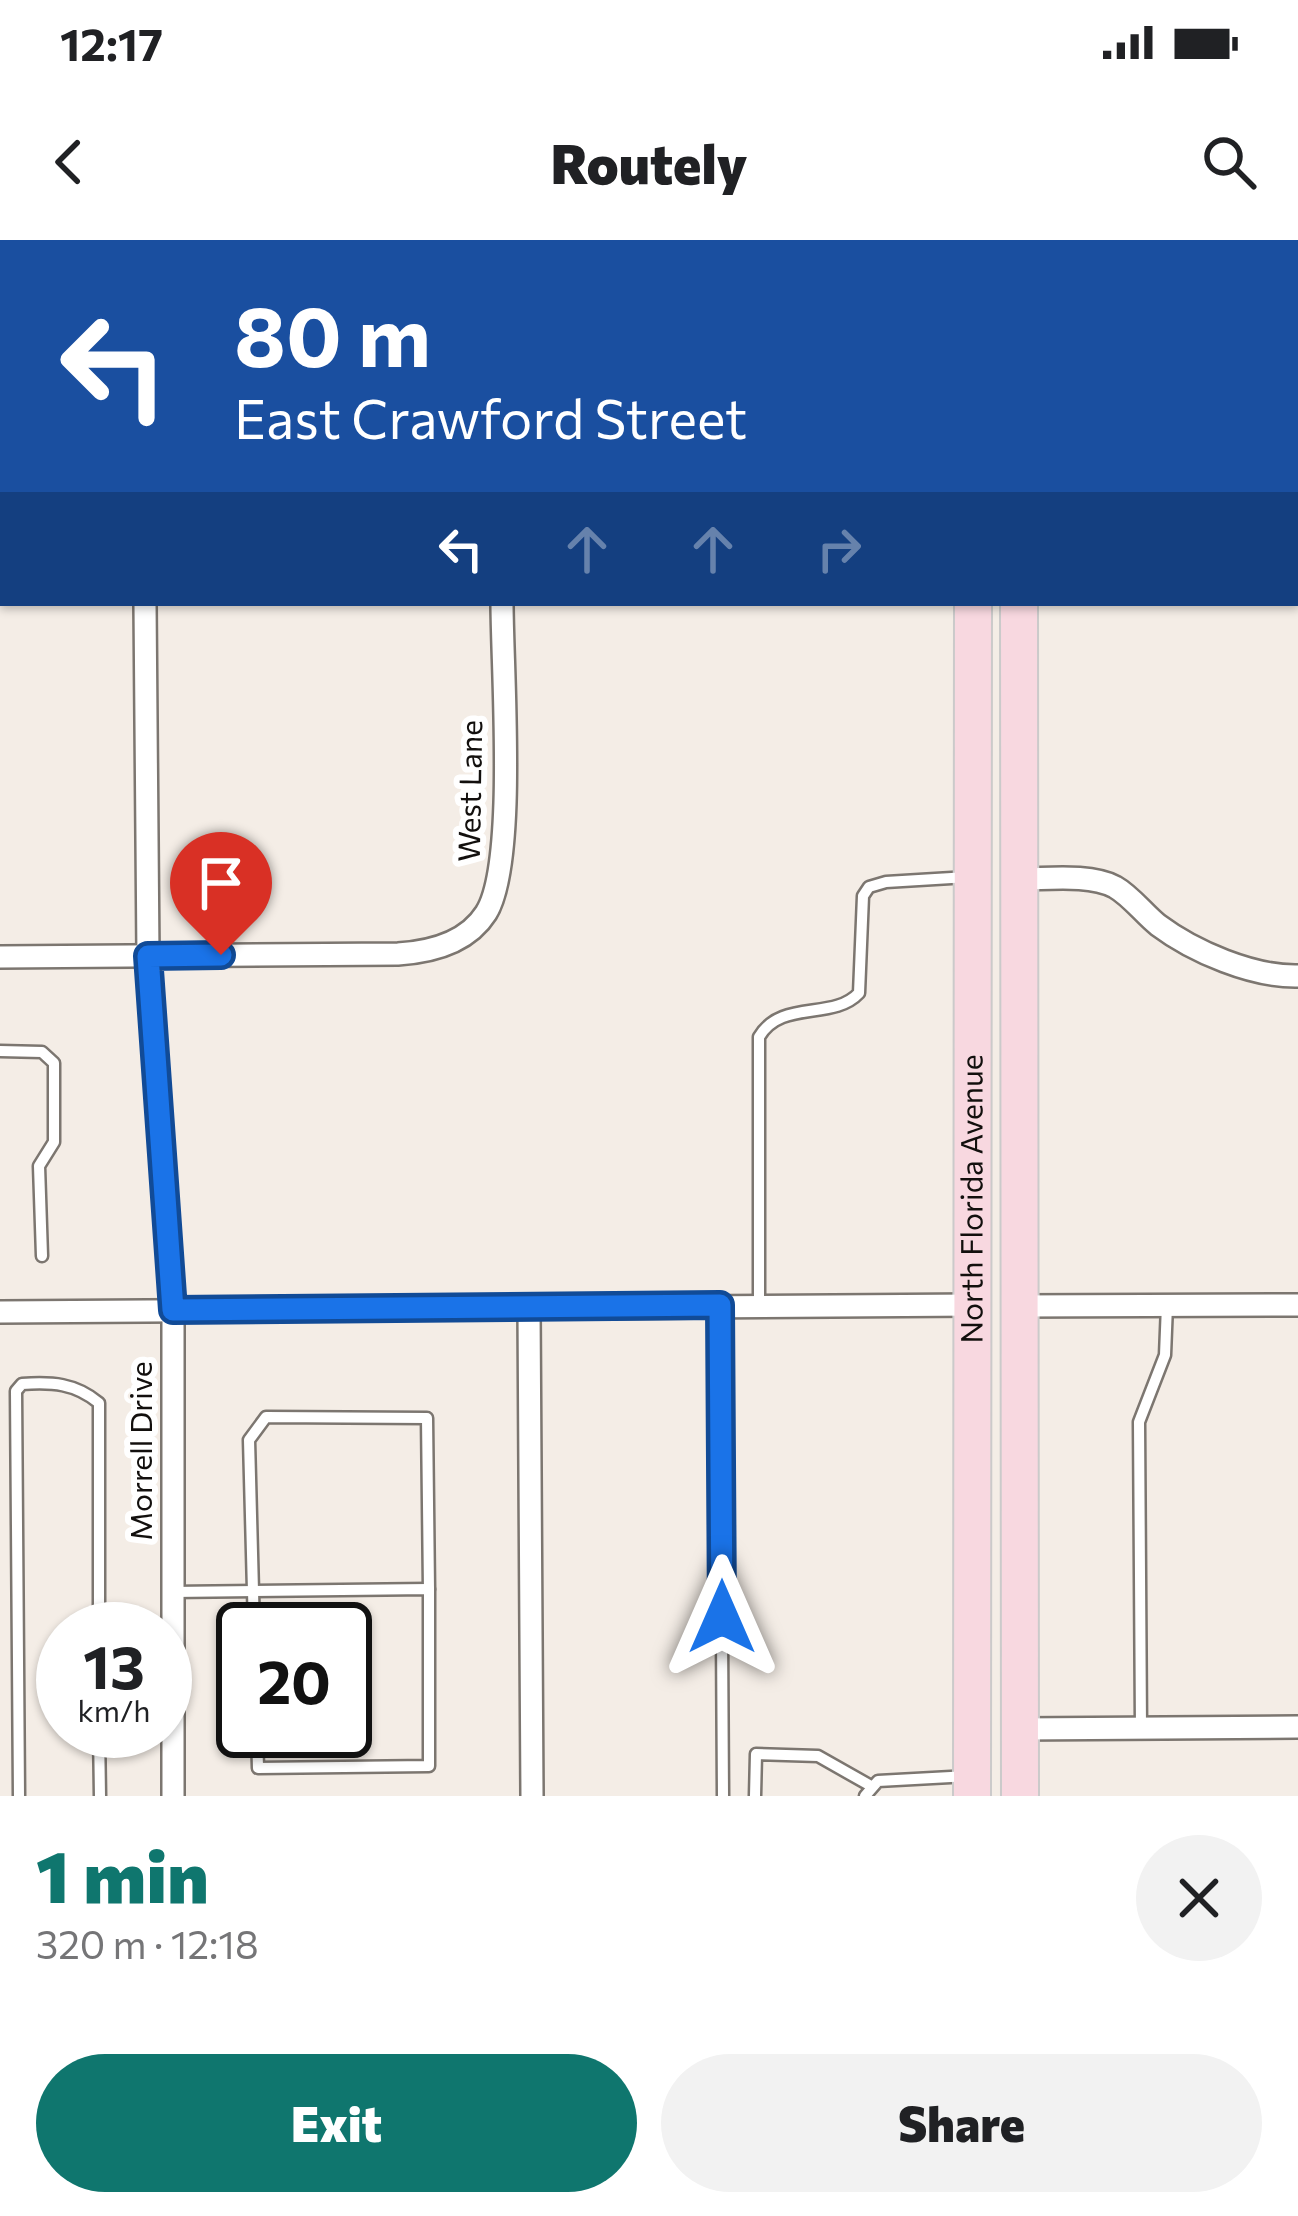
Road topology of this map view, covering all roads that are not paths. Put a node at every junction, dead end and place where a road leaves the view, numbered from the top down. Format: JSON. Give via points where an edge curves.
{"nodes":[{"id":1,"x":145,"y":606,"type":"edge"},
{"id":2,"x":502,"y":606,"type":"edge"},
{"id":3,"x":973,"y":606,"type":"edge"},
{"id":4,"x":1019,"y":606,"type":"edge"},
{"id":5,"x":972,"y":876,"type":"junction"},
{"id":6,"x":1022,"y":879,"type":"junction"},
{"id":7,"x":148,"y":956,"type":"junction"},
{"id":8,"x":0,"y":957,"type":"edge"},
{"id":9,"x":1298,"y":976,"type":"edge"},
{"id":10,"x":973,"y":1003,"type":"junction"},
{"id":11,"x":0,"y":1052,"type":"edge"},
{"id":12,"x":42,"y":1256,"type":"dead end"},
{"id":13,"x":720,"y":1305,"type":"junction"},
{"id":14,"x":759,"y":1305,"type":"junction"},
{"id":15,"x":975,"y":1305,"type":"junction"},
{"id":16,"x":1167,"y":1305,"type":"junction"},
{"id":17,"x":1298,"y":1305,"type":"edge"},
{"id":18,"x":1019,"y":1306,"type":"junction"},
{"id":19,"x":529,"y":1308,"type":"junction"},
{"id":20,"x":173,"y":1310,"type":"junction"},
{"id":21,"x":0,"y":1312,"type":"edge"},
{"id":22,"x":428,"y":1589,"type":"junction"},
{"id":23,"x":172,"y":1592,"type":"junction"},
{"id":24,"x":253,"y":1592,"type":"junction"},
{"id":25,"x":99,"y":1602,"type":"edge"},
{"id":26,"x":253,"y":1602,"type":"edge"},
{"id":27,"x":1019,"y":1679,"type":"junction"},
{"id":28,"x":1298,"y":1727,"type":"edge"},
{"id":29,"x":1142,"y":1728,"type":"junction"},
{"id":30,"x":1019,"y":1729,"type":"junction"},
{"id":31,"x":100,"y":1758,"type":"edge"},
{"id":32,"x":258,"y":1758,"type":"edge"},
{"id":33,"x":972,"y":1786,"type":"edge"},
{"id":34,"x":868,"y":1791,"type":"edge"},
{"id":35,"x":19,"y":1796,"type":"edge"},
{"id":36,"x":100,"y":1796,"type":"edge"},
{"id":37,"x":173,"y":1796,"type":"edge"},
{"id":38,"x":532,"y":1796,"type":"edge"},
{"id":39,"x":723,"y":1796,"type":"edge"},
{"id":40,"x":755,"y":1796,"type":"edge"},
{"id":41,"x":1020,"y":1796,"type":"edge"}],
"edges":[{"from":1,"to":7,"type":"street","name":"Morrell Drive"},
{"from":2,"to":7,"type":"street","name":"West Lane","via":[[503,837],[499,886],[484,917],[427,952]]},
{"from":3,"to":5,"type":"main road","name":"North Florida Avenue"},
{"from":4,"to":6,"type":"main road","name":"North Florida Avenue"},
{"from":5,"to":10,"type":"main road","name":"North Florida Avenue"},
{"from":5,"to":14,"type":"lane","via":[[868,887],[859,993],[850,1002],[781,1016],[758,1037]]},
{"from":6,"to":9,"type":"street","via":[[1114,887],[1161,928],[1207,952]]},
{"from":6,"to":18,"type":"main road","name":"North Florida Avenue"},
{"from":7,"to":8,"type":"street","name":"West Lane"},
{"from":7,"to":20,"type":"street","name":"Morrell Drive"},
{"from":10,"to":15,"type":"main road","name":"North Florida Avenue"},
{"from":10,"to":18,"type":"main road","via":[[997,1076],[1001,1277]]},
{"from":11,"to":12,"type":"lane","via":[[42,1052],[54,1063],[54,1142],[40,1166]]},
{"from":13,"to":14,"type":"street"},
{"from":13,"to":19,"type":"street"},
{"from":13,"to":39,"type":"lane"},
{"from":14,"to":15,"type":"street"},
{"from":15,"to":27,"type":"main road","via":[[994,1349],[999,1625]]},
{"from":15,"to":33,"type":"main road","name":"North Florida Avenue"},
{"from":16,"to":17,"type":"street"},
{"from":16,"to":18,"type":"street"},
{"from":16,"to":29,"type":"lane","via":[[1165,1355],[1138,1422]]},
{"from":18,"to":27,"type":"main road","name":"North Florida Avenue"},
{"from":19,"to":20,"type":"street"},
{"from":19,"to":38,"type":"street"},
{"from":20,"to":21,"type":"street"},
{"from":20,"to":23,"type":"street","name":"Morrell Drive"},
{"from":22,"to":24,"type":"lane"},
{"from":22,"to":24,"type":"lane","via":[[427,1418],[266,1417],[249,1440]]},
{"from":22,"to":32,"type":"lane","via":[[428,1766],[258,1768]]},
{"from":23,"to":24,"type":"lane"},
{"from":23,"to":37,"type":"street","name":"Morrell Drive"},
{"from":24,"to":26,"type":"lane"},
{"from":25,"to":35,"type":"lane","via":[[98,1402],[82,1388],[22,1384]]},
{"from":27,"to":30,"type":"main road","name":"North Florida Avenue"},
{"from":28,"to":29,"type":"street"},
{"from":29,"to":30,"type":"street"},
{"from":30,"to":41,"type":"main road","name":"North Florida Avenue"},
{"from":31,"to":36,"type":"lane"},
{"from":33,"to":34,"type":"lane","via":[[902,1777],[878,1780]]},
{"from":34,"to":40,"type":"lane","via":[[818,1756],[756,1754]]}]}
